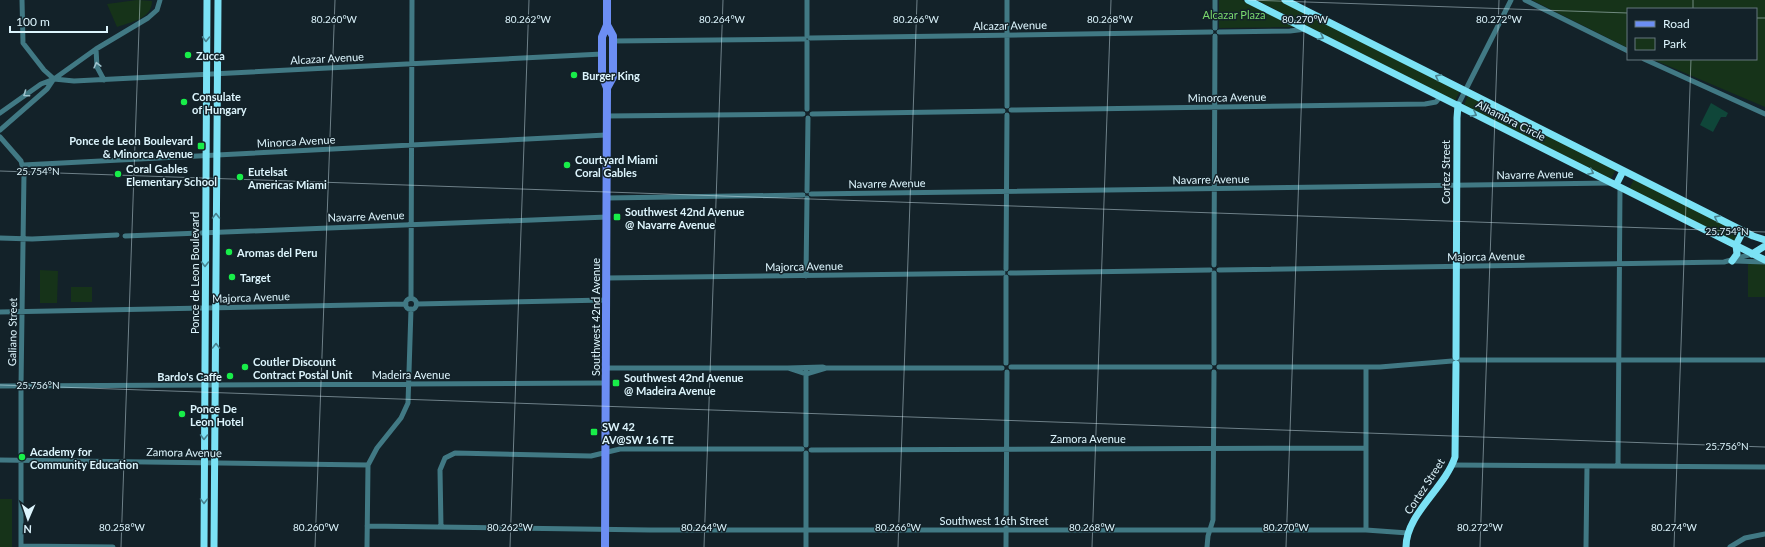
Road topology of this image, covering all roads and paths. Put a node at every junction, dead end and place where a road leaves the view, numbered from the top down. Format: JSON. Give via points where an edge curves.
{"nodes":[{"id":1,"x":22,"y":0,"type":"edge"},
{"id":2,"x":160,"y":0,"type":"edge"},
{"id":3,"x":206,"y":0,"type":"edge"},
{"id":4,"x":218,"y":0,"type":"edge"},
{"id":5,"x":412,"y":0,"type":"edge"},
{"id":6,"x":607,"y":0,"type":"edge"},
{"id":7,"x":807,"y":0,"type":"edge"},
{"id":8,"x":1007,"y":0,"type":"edge"},
{"id":9,"x":1215,"y":0,"type":"edge"},
{"id":10,"x":1248,"y":0,"type":"edge"},
{"id":11,"x":1285,"y":0,"type":"edge"},
{"id":12,"x":1511,"y":0,"type":"edge"},
{"id":13,"x":1525,"y":0,"type":"edge"},
{"id":14,"x":607,"y":26,"type":"junction"},
{"id":15,"x":1306,"y":29,"type":"junction"},
{"id":16,"x":1215,"y":32,"type":"junction"},
{"id":17,"x":1007,"y":35,"type":"junction"},
{"id":18,"x":807,"y":39,"type":"junction"},
{"id":19,"x":613,"y":42,"type":"junction"},
{"id":20,"x":96,"y":49,"type":"junction"},
{"id":21,"x":1627,"y":51,"type":"edge"},
{"id":22,"x":602,"y":54,"type":"junction"},
{"id":23,"x":1646,"y":60,"type":"edge"},
{"id":24,"x":412,"y":63,"type":"junction"},
{"id":25,"x":206,"y":74,"type":"junction"},
{"id":26,"x":217,"y":74,"type":"junction"},
{"id":27,"x":613,"y":77,"type":"junction"},
{"id":28,"x":54,"y":79,"type":"junction"},
{"id":29,"x":104,"y":80,"type":"junction"},
{"id":30,"x":607,"y":88,"type":"junction"},
{"id":31,"x":1465,"y":91,"type":"junction"},
{"id":32,"x":1440,"y":97,"type":"junction"},
{"id":33,"x":1458,"y":105,"type":"junction"},
{"id":34,"x":1215,"y":107,"type":"junction"},
{"id":35,"x":1009,"y":108,"type":"junction"},
{"id":36,"x":807,"y":109,"type":"junction"},
{"id":37,"x":0,"y":113,"type":"edge"},
{"id":38,"x":1005,"y":113,"type":"junction"},
{"id":39,"x":803,"y":114,"type":"junction"},
{"id":40,"x":1765,"y":114,"type":"edge"},
{"id":41,"x":606,"y":116,"type":"junction"},
{"id":42,"x":810,"y":116,"type":"junction"},
{"id":43,"x":0,"y":130,"type":"edge"},
{"id":44,"x":606,"y":135,"type":"junction"},
{"id":45,"x":0,"y":137,"type":"edge"},
{"id":46,"x":411,"y":144,"type":"junction"},
{"id":47,"x":206,"y":155,"type":"junction"},
{"id":48,"x":217,"y":155,"type":"junction"},
{"id":49,"x":23,"y":165,"type":"junction"},
{"id":50,"x":1623,"y":171,"type":"junction"},
{"id":51,"x":1456,"y":185,"type":"junction"},
{"id":52,"x":1616,"y":185,"type":"junction"},
{"id":53,"x":1215,"y":189,"type":"junction"},
{"id":54,"x":1007,"y":191,"type":"junction"},
{"id":55,"x":807,"y":194,"type":"junction"},
{"id":56,"x":606,"y":198,"type":"junction"},
{"id":57,"x":606,"y":217,"type":"junction"},
{"id":58,"x":411,"y":224,"type":"junction"},
{"id":59,"x":1743,"y":231,"type":"junction"},
{"id":60,"x":206,"y":232,"type":"junction"},
{"id":61,"x":216,"y":232,"type":"junction"},
{"id":62,"x":117,"y":235,"type":"dead end"},
{"id":63,"x":125,"y":236,"type":"dead end"},
{"id":64,"x":0,"y":238,"type":"edge"},
{"id":65,"x":22,"y":239,"type":"junction"},
{"id":66,"x":1765,"y":240,"type":"edge"},
{"id":67,"x":1736,"y":245,"type":"junction"},
{"id":68,"x":1765,"y":246,"type":"edge"},
{"id":69,"x":1752,"y":254,"type":"junction"},
{"id":70,"x":1765,"y":254,"type":"edge"},
{"id":71,"x":1732,"y":261,"type":"junction"},
{"id":72,"x":1765,"y":261,"type":"edge"},
{"id":73,"x":1618,"y":263,"type":"junction"},
{"id":74,"x":1456,"y":266,"type":"junction"},
{"id":75,"x":1214,"y":271,"type":"junction"},
{"id":76,"x":1006,"y":273,"type":"junction"},
{"id":77,"x":806,"y":276,"type":"junction"},
{"id":78,"x":606,"y":278,"type":"junction"},
{"id":79,"x":411,"y":298,"type":"junction"},
{"id":80,"x":606,"y":300,"type":"junction"},
{"id":81,"x":406,"y":304,"type":"junction"},
{"id":82,"x":417,"y":304,"type":"junction"},
{"id":83,"x":205,"y":308,"type":"junction"},
{"id":84,"x":216,"y":308,"type":"junction"},
{"id":85,"x":411,"y":309,"type":"junction"},
{"id":86,"x":0,"y":312,"type":"edge"},
{"id":87,"x":22,"y":312,"type":"junction"},
{"id":88,"x":1618,"y":360,"type":"junction"},
{"id":89,"x":1765,"y":360,"type":"edge"},
{"id":90,"x":1456,"y":361,"type":"junction"},
{"id":91,"x":1006,"y":363,"type":"junction"},
{"id":92,"x":1214,"y":363,"type":"junction"},
{"id":93,"x":1011,"y":367,"type":"junction"},
{"id":94,"x":1210,"y":367,"type":"junction"},
{"id":95,"x":1219,"y":367,"type":"junction"},
{"id":96,"x":1366,"y":367,"type":"junction"},
{"id":97,"x":605,"y":368,"type":"junction"},
{"id":98,"x":1002,"y":368,"type":"junction"},
{"id":99,"x":806,"y":371,"type":"junction"},
{"id":100,"x":1007,"y":372,"type":"junction"},
{"id":101,"x":1214,"y":372,"type":"junction"},
{"id":102,"x":606,"y":383,"type":"junction"},
{"id":103,"x":205,"y":384,"type":"junction"},
{"id":104,"x":410,"y":384,"type":"junction"},
{"id":105,"x":216,"y":385,"type":"junction"},
{"id":106,"x":0,"y":386,"type":"edge"},
{"id":107,"x":21,"y":386,"type":"junction"},
{"id":108,"x":806,"y":445,"type":"junction"},
{"id":109,"x":1214,"y":448,"type":"junction"},
{"id":110,"x":1366,"y":448,"type":"junction"},
{"id":111,"x":802,"y":449,"type":"junction"},
{"id":112,"x":1006,"y":449,"type":"junction"},
{"id":113,"x":810,"y":450,"type":"junction"},
{"id":114,"x":606,"y":452,"type":"junction"},
{"id":115,"x":806,"y":453,"type":"junction"},
{"id":116,"x":0,"y":460,"type":"edge"},
{"id":117,"x":21,"y":460,"type":"junction"},
{"id":118,"x":204,"y":462,"type":"junction"},
{"id":119,"x":215,"y":462,"type":"junction"},
{"id":120,"x":368,"y":465,"type":"junction"},
{"id":121,"x":1452,"y":465,"type":"junction"},
{"id":122,"x":1587,"y":466,"type":"junction"},
{"id":123,"x":1618,"y":466,"type":"junction"},
{"id":124,"x":1765,"y":466,"type":"edge"},
{"id":125,"x":367,"y":526,"type":"junction"},
{"id":126,"x":441,"y":527,"type":"junction"},
{"id":127,"x":605,"y":530,"type":"junction"},
{"id":128,"x":806,"y":530,"type":"junction"},
{"id":129,"x":1006,"y":530,"type":"junction"},
{"id":130,"x":1210,"y":530,"type":"junction"},
{"id":131,"x":1366,"y":530,"type":"junction"},
{"id":132,"x":1408,"y":532,"type":"junction"},
{"id":133,"x":1765,"y":534,"type":"edge"},
{"id":134,"x":21,"y":547,"type":"edge"},
{"id":135,"x":113,"y":547,"type":"edge"},
{"id":136,"x":204,"y":547,"type":"edge"},
{"id":137,"x":214,"y":547,"type":"edge"},
{"id":138,"x":367,"y":547,"type":"edge"},
{"id":139,"x":605,"y":547,"type":"edge"},
{"id":140,"x":806,"y":547,"type":"edge"},
{"id":141,"x":1006,"y":547,"type":"edge"},
{"id":142,"x":1207,"y":547,"type":"edge"},
{"id":143,"x":1406,"y":547,"type":"edge"},
{"id":144,"x":1586,"y":547,"type":"edge"},
{"id":145,"x":1730,"y":547,"type":"edge"}],
"edges":[{"from":1,"to":28,"type":"street","via":[[23,42]]},
{"from":2,"to":20,"type":"street","via":[[157,10],[148,18]]},
{"from":3,"to":25,"type":"street","name":"Ponce de Leon Boulevard","one_way":true},
{"from":4,"to":26,"type":"street","name":"Ponce de Leon Boulevard"},
{"from":5,"to":24,"type":"street"},
{"from":6,"to":14,"type":"main road","name":"Southwest 42nd Avenue"},
{"from":7,"to":18,"type":"street"},
{"from":8,"to":17,"type":"street"},
{"from":9,"to":16,"type":"street"},
{"from":10,"to":15,"type":"street","name":"Alhambra Circle"},
{"from":31,"to":11,"type":"street","name":"Alhambra Circle","one_way":true},
{"from":12,"to":31,"type":"street","name":"Cortez Street"},
{"from":13,"to":21,"type":"street"},
{"from":14,"to":19,"type":"main road","name":"Southwest 42nd Avenue","via":[[613,36]]},
{"from":14,"to":22,"type":"main road","name":"Southwest 42nd Avenue","via":[[602,37]]},
{"from":15,"to":16,"type":"street","name":"Alcazar Avenue"},
{"from":15,"to":32,"type":"street","name":"Alhambra Circle","one_way":true},
{"from":16,"to":17,"type":"street","name":"Alcazar Avenue"},
{"from":16,"to":34,"type":"street"},
{"from":17,"to":18,"type":"street","name":"Alcazar Avenue"},
{"from":17,"to":35,"type":"street"},
{"from":18,"to":19,"type":"street","name":"Alcazar Avenue"},
{"from":18,"to":36,"type":"street"},
{"from":19,"to":27,"type":"main road","name":"Southwest 42nd Avenue"},
{"from":20,"to":28,"type":"street"},
{"from":29,"to":20,"type":"street","one_way":true,"via":[[97,67]]},
{"from":22,"to":24,"type":"street","name":"Alcazar Avenue"},
{"from":22,"to":27,"type":"main road","via":[[608,62],[608,74]]},
{"from":22,"to":30,"type":"main road","name":"Southwest 42nd Avenue","via":[[602,76]]},
{"from":23,"to":40,"type":"street"},
{"from":24,"to":26,"type":"street","name":"Alcazar Avenue"},
{"from":24,"to":46,"type":"street"},
{"from":25,"to":26,"type":"street","name":"Alcazar Avenue"},
{"from":25,"to":29,"type":"street","name":"Alcazar Avenue"},
{"from":25,"to":47,"type":"street","name":"Ponce de Leon Boulevard"},
{"from":26,"to":48,"type":"street","name":"Ponce de Leon Boulevard"},
{"from":27,"to":30,"type":"main road","name":"Southwest 42nd Avenue"},
{"from":28,"to":29,"type":"street","name":"Alcazar Avenue"},
{"from":28,"to":37,"type":"street","one_way":true,"via":[[41,84]]},
{"from":28,"to":43,"type":"street","via":[[47,89]]},
{"from":30,"to":41,"type":"main road","name":"Southwest 42nd Avenue"},
{"from":31,"to":33,"type":"street","name":"Cortez Street"},
{"from":31,"to":50,"type":"street","name":"Alhambra Circle"},
{"from":32,"to":33,"type":"street","name":"Alhambra Circle"},
{"from":32,"to":34,"type":"street","name":"Minorca Avenue","via":[[1436,102],[1425,104]]},
{"from":33,"to":51,"type":"street","name":"Cortez Street"},
{"from":33,"to":52,"type":"street","name":"Alhambra Circle","one_way":true},
{"from":34,"to":35,"type":"street","name":"Minorca Avenue"},
{"from":34,"to":53,"type":"street"},
{"from":35,"to":38,"type":"street"},
{"from":36,"to":39,"type":"street"},
{"from":36,"to":42,"type":"street"},
{"from":38,"to":42,"type":"street"},
{"from":38,"to":54,"type":"street"},
{"from":39,"to":41,"type":"street"},
{"from":39,"to":42,"type":"street"},
{"from":41,"to":44,"type":"main road","name":"Southwest 42nd Avenue"},
{"from":42,"to":55,"type":"street"},
{"from":44,"to":46,"type":"street","name":"Minorca Avenue"},
{"from":44,"to":56,"type":"main road","name":"Southwest 42nd Avenue"},
{"from":45,"to":49,"type":"street"},
{"from":46,"to":48,"type":"street","name":"Minorca Avenue"},
{"from":46,"to":58,"type":"street"},
{"from":47,"to":48,"type":"street","name":"Minorca Avenue"},
{"from":47,"to":49,"type":"street","name":"Minorca Avenue"},
{"from":47,"to":60,"type":"street","name":"Ponce de Leon Boulevard"},
{"from":61,"to":48,"type":"street","name":"Ponce de Leon Boulevard","one_way":true},
{"from":49,"to":65,"type":"street","name":"Galiano Street"},
{"from":50,"to":52,"type":"street"},
{"from":59,"to":50,"type":"street","name":"Alhambra Circle","one_way":true},
{"from":51,"to":52,"type":"street","name":"Navarre Avenue"},
{"from":51,"to":53,"type":"street","name":"Navarre Avenue"},
{"from":51,"to":74,"type":"street","name":"Cortez Street"},
{"from":52,"to":67,"type":"street","name":"Alhambra Circle"},
{"from":52,"to":73,"type":"street"},
{"from":53,"to":54,"type":"street","name":"Navarre Avenue"},
{"from":53,"to":75,"type":"street"},
{"from":54,"to":55,"type":"street","name":"Navarre Avenue"},
{"from":54,"to":76,"type":"street"},
{"from":55,"to":56,"type":"street","name":"Navarre Avenue"},
{"from":55,"to":77,"type":"street"},
{"from":56,"to":57,"type":"main road","name":"Southwest 42nd Avenue"},
{"from":57,"to":58,"type":"street","name":"Navarre Avenue"},
{"from":57,"to":78,"type":"main road","name":"Southwest 42nd Avenue"},
{"from":58,"to":61,"type":"street","name":"Navarre Avenue"},
{"from":58,"to":79,"type":"street"},
{"from":59,"to":66,"type":"street","name":"Alhambra Circle"},
{"from":59,"to":67,"type":"street"},
{"from":60,"to":61,"type":"street","name":"Navarre Avenue"},
{"from":60,"to":63,"type":"street","name":"Navarre Avenue"},
{"from":60,"to":83,"type":"street","name":"Ponce de Leon Boulevard","one_way":true},
{"from":61,"to":84,"type":"street","name":"Ponce de Leon Boulevard"},
{"from":62,"to":65,"type":"street"},
{"from":64,"to":65,"type":"street"},
{"from":65,"to":87,"type":"street","name":"Galiano Street"},
{"from":67,"to":69,"type":"street","name":"Alhambra Circle"},
{"from":67,"to":71,"type":"street","via":[[1737,254]]},
{"from":68,"to":69,"type":"street"},
{"from":69,"to":70,"type":"street","name":"Alhambra Circle"},
{"from":69,"to":71,"type":"street","name":"Majorca Avenue"},
{"from":69,"to":72,"type":"street"},
{"from":71,"to":72,"type":"street"},
{"from":71,"to":73,"type":"street","name":"Majorca Avenue"},
{"from":73,"to":74,"type":"street","name":"Majorca Avenue"},
{"from":73,"to":88,"type":"street"},
{"from":74,"to":75,"type":"street","name":"Majorca Avenue"},
{"from":74,"to":90,"type":"street","name":"Cortez Street"},
{"from":75,"to":76,"type":"street","name":"Majorca Avenue"},
{"from":75,"to":92,"type":"street"},
{"from":76,"to":77,"type":"street","name":"Majorca Avenue"},
{"from":76,"to":91,"type":"street"},
{"from":77,"to":78,"type":"street","name":"Majorca Avenue"},
{"from":78,"to":80,"type":"main road","name":"Southwest 42nd Avenue"},
{"from":79,"to":81,"type":"street"},
{"from":79,"to":82,"type":"street","via":[[416,300]]},
{"from":80,"to":82,"type":"street"},
{"from":80,"to":97,"type":"main road","name":"Southwest 42nd Avenue"},
{"from":81,"to":84,"type":"street","name":"Majorca Avenue"},
{"from":81,"to":85,"type":"street"},
{"from":82,"to":85,"type":"street"},
{"from":83,"to":84,"type":"street","name":"Majorca Avenue"},
{"from":83,"to":87,"type":"street","name":"Majorca Avenue"},
{"from":83,"to":103,"type":"street","name":"Ponce de Leon Boulevard"},
{"from":105,"to":84,"type":"street","name":"Ponce de Leon Boulevard","one_way":true},
{"from":85,"to":104,"type":"street"},
{"from":86,"to":87,"type":"street","name":"Majorca Avenue"},
{"from":87,"to":107,"type":"street","name":"Galiano Street"},
{"from":88,"to":89,"type":"street"},
{"from":88,"to":90,"type":"street"},
{"from":88,"to":123,"type":"street"},
{"from":90,"to":96,"type":"street"},
{"from":90,"to":121,"type":"street","name":"Cortez Street","via":[[1456,452]]},
{"from":91,"to":93,"type":"street"},
{"from":91,"to":98,"type":"street"},
{"from":92,"to":94,"type":"street"},
{"from":92,"to":95,"type":"street"},
{"from":93,"to":94,"type":"street"},
{"from":93,"to":100,"type":"street"},
{"from":94,"to":101,"type":"street"},
{"from":95,"to":96,"type":"street"},
{"from":95,"to":101,"type":"street"},
{"from":96,"to":110,"type":"street"},
{"from":97,"to":99,"type":"street","via":[[788,368]]},
{"from":97,"to":102,"type":"main road","name":"Southwest 42nd Avenue"},
{"from":98,"to":99,"type":"street","via":[[826,368]]},
{"from":98,"to":100,"type":"street"},
{"from":99,"to":108,"type":"street"},
{"from":100,"to":112,"type":"street"},
{"from":101,"to":109,"type":"street"},
{"from":102,"to":104,"type":"street","name":"Madeira Avenue"},
{"from":102,"to":114,"type":"main road","name":"Southwest 42nd Avenue"},
{"from":103,"to":105,"type":"street","name":"Madeira Avenue"},
{"from":103,"to":107,"type":"street","name":"Madeira Avenue"},
{"from":103,"to":118,"type":"street","name":"Ponce de Leon Boulevard","one_way":true},
{"from":104,"to":105,"type":"street","name":"Madeira Avenue"},
{"from":104,"to":120,"type":"street","via":[[404,413],[377,448]]},
{"from":105,"to":119,"type":"street","name":"Ponce de Leon Boulevard"},
{"from":106,"to":107,"type":"street","name":"Madeira Avenue"},
{"from":107,"to":117,"type":"street","name":"Galiano Street"},
{"from":108,"to":111,"type":"street"},
{"from":108,"to":113,"type":"street"},
{"from":109,"to":110,"type":"street","name":"Zamora Avenue"},
{"from":109,"to":112,"type":"street","name":"Zamora Avenue"},
{"from":109,"to":130,"type":"street","via":[[1213,520]]},
{"from":110,"to":131,"type":"street"},
{"from":111,"to":114,"type":"street","via":[[620,449]]},
{"from":111,"to":115,"type":"street"},
{"from":112,"to":113,"type":"street","name":"Zamora Avenue"},
{"from":112,"to":129,"type":"street"},
{"from":113,"to":115,"type":"street"},
{"from":114,"to":126,"type":"street","via":[[591,456],[458,453],[445,458],[440,470]]},
{"from":114,"to":127,"type":"main road","name":"Southwest 42nd Avenue"},
{"from":115,"to":128,"type":"street"},
{"from":116,"to":117,"type":"street","name":"Zamora Avenue"},
{"from":117,"to":118,"type":"street","name":"Zamora Avenue"},
{"from":117,"to":134,"type":"street","name":"Galiano Street"},
{"from":118,"to":119,"type":"street","name":"Zamora Avenue"},
{"from":118,"to":136,"type":"street","name":"Ponce de Leon Boulevard","one_way":true},
{"from":119,"to":120,"type":"street","name":"Zamora Avenue"},
{"from":119,"to":137,"type":"street","name":"Ponce de Leon Boulevard"},
{"from":120,"to":125,"type":"street"},
{"from":121,"to":122,"type":"street"},
{"from":121,"to":132,"type":"street","name":"Cortez Street"},
{"from":122,"to":123,"type":"street"},
{"from":122,"to":144,"type":"street"},
{"from":123,"to":124,"type":"street"},
{"from":125,"to":126,"type":"street","name":"Southwest 16th Street"},
{"from":125,"to":138,"type":"street"},
{"from":126,"to":127,"type":"street","name":"Southwest 16th Street"},
{"from":127,"to":128,"type":"street","name":"Southwest 16th Street"},
{"from":127,"to":139,"type":"main road","name":"Southwest 42nd Avenue"},
{"from":128,"to":129,"type":"street","name":"Southwest 16th Street"},
{"from":128,"to":140,"type":"street"},
{"from":129,"to":130,"type":"street","name":"Southwest 16th Street"},
{"from":129,"to":141,"type":"street"},
{"from":130,"to":131,"type":"street","name":"Southwest 16th Street"},
{"from":130,"to":142,"type":"street"},
{"from":131,"to":132,"type":"street","name":"Southwest 16th Street"},
{"from":132,"to":143,"type":"street","name":"Cortez Street"},
{"from":133,"to":145,"type":"street","via":[[1745,538]]},
{"from":134,"to":135,"type":"street"}]}
